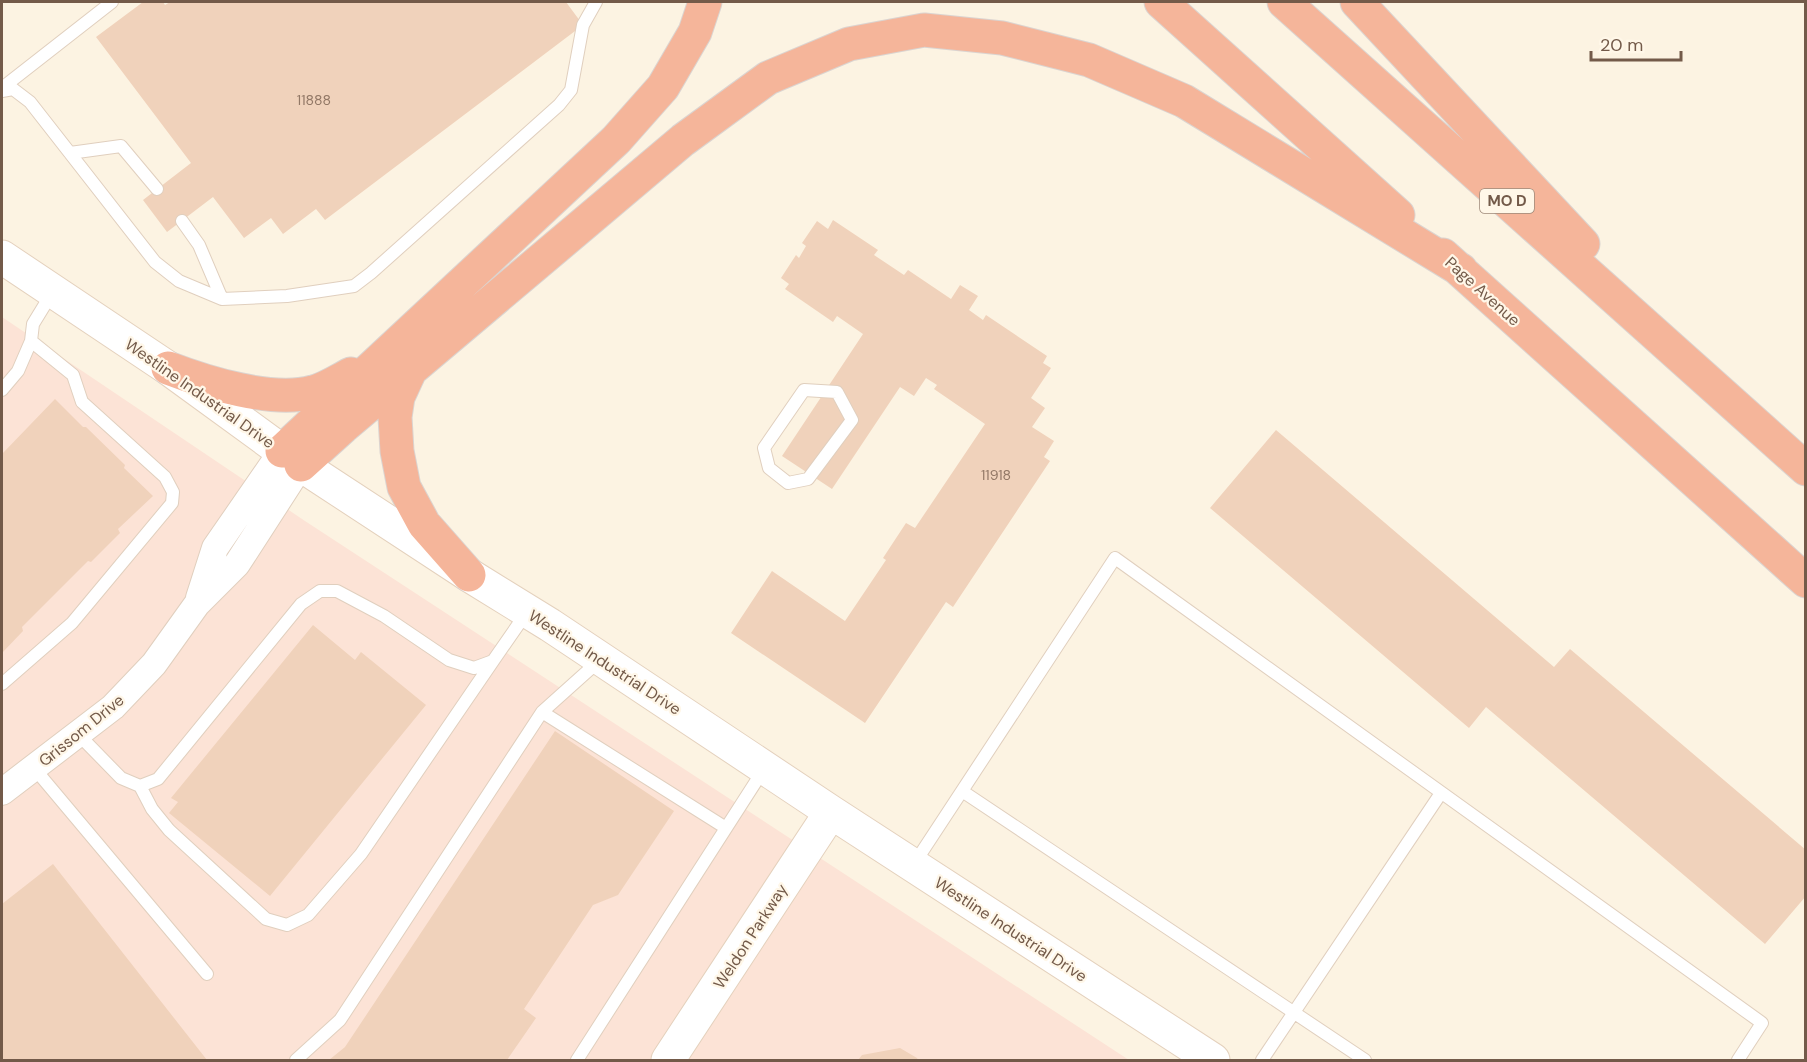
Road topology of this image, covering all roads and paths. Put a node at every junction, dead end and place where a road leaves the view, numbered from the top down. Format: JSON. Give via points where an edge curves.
{"nodes":[{"id":1,"x":111,"y":2,"type":"edge"},
{"id":2,"x":596,"y":2,"type":"edge"},
{"id":3,"x":705,"y":2,"type":"edge"},
{"id":4,"x":1161,"y":2,"type":"edge"},
{"id":5,"x":1284,"y":2,"type":"edge"},
{"id":6,"x":1357,"y":2,"type":"edge"},
{"id":7,"x":2,"y":89,"type":"edge"},
{"id":8,"x":70,"y":153,"type":"junction"},
{"id":9,"x":157,"y":189,"type":"dead end"},
{"id":10,"x":182,"y":221,"type":"dead end"},
{"id":11,"x":2,"y":257,"type":"edge"},
{"id":12,"x":1461,"y":270,"type":"junction"},
{"id":13,"x":53,"y":292,"type":"junction"},
{"id":14,"x":222,"y":299,"type":"junction"},
{"id":15,"x":31,"y":341,"type":"junction"},
{"id":16,"x":398,"y":363,"type":"junction"},
{"id":17,"x":168,"y":368,"type":"junction"},
{"id":18,"x":2,"y":390,"type":"edge"},
{"id":19,"x":1730,"y":401,"type":"junction"},
{"id":20,"x":291,"y":458,"type":"junction"},
{"id":21,"x":769,"y":468,"type":"joint"},
{"id":22,"x":1806,"y":468,"type":"edge"},
{"id":23,"x":469,"y":575,"type":"junction"},
{"id":24,"x":1806,"y":580,"type":"edge"},
{"id":25,"x":528,"y":611,"type":"junction"},
{"id":26,"x":601,"y":659,"type":"junction"},
{"id":27,"x":493,"y":661,"type":"junction"},
{"id":28,"x":2,"y":684,"type":"edge"},
{"id":29,"x":542,"y":712,"type":"junction"},
{"id":30,"x":78,"y":734,"type":"junction"},
{"id":31,"x":34,"y":768,"type":"junction"},
{"id":32,"x":764,"y":768,"type":"junction"},
{"id":33,"x":140,"y":786,"type":"junction"},
{"id":34,"x":2,"y":789,"type":"edge"},
{"id":35,"x":962,"y":791,"type":"junction"},
{"id":36,"x":1441,"y":793,"type":"junction"},
{"id":37,"x":831,"y":812,"type":"junction"},
{"id":38,"x":726,"y":828,"type":"junction"},
{"id":39,"x":913,"y":865,"type":"junction"},
{"id":40,"x":207,"y":974,"type":"dead end"},
{"id":41,"x":1295,"y":1011,"type":"junction"},
{"id":42,"x":1197,"y":1054,"type":"edge"},
{"id":43,"x":296,"y":1060,"type":"edge"},
{"id":44,"x":577,"y":1060,"type":"edge"},
{"id":45,"x":668,"y":1060,"type":"edge"},
{"id":46,"x":1262,"y":1060,"type":"edge"},
{"id":47,"x":1365,"y":1060,"type":"edge"},
{"id":48,"x":1738,"y":1060,"type":"edge"}],
"edges":[{"from":1,"to":7,"type":"lane"},
{"from":2,"to":14,"type":"lane","via":[[583,25],[571,90],[559,105],[371,273],[354,286],[287,296]]},
{"from":3,"to":16,"type":"highway","via":[[695,32],[663,87]]},
{"from":4,"to":12,"type":"highway","name":"Page Avenue"},
{"from":5,"to":19,"type":"highway","number":"MO D"},
{"from":6,"to":19,"type":"highway"},
{"from":7,"to":8,"type":"lane","via":[[13,89],[30,102]]},
{"from":8,"to":9,"type":"lane","via":[[122,146]]},
{"from":8,"to":14,"type":"lane","via":[[155,262],[179,281]]},
{"from":10,"to":14,"type":"lane","via":[[199,245]]},
{"from":11,"to":13,"type":"street","name":"Westline Industrial Drive"},
{"from":12,"to":16,"type":"highway","via":[[1184,101],[1089,60],[1002,38],[924,30],[849,44],[768,78]]},
{"from":12,"to":24,"type":"highway","name":"Page Avenue"},
{"from":13,"to":15,"type":"lane","via":[[33,324]]},
{"from":13,"to":17,"type":"street","name":"Westline Industrial Drive"},
{"from":15,"to":18,"type":"lane","via":[[18,371]]},
{"from":15,"to":28,"type":"lane","via":[[73,375],[82,402],[165,477],[173,492],[172,503],[72,623]]},
{"from":16,"to":17,"type":"highway","via":[[315,392],[287,396],[207,382]]},
{"from":16,"to":20,"type":"highway"},
{"from":16,"to":23,"type":"highway","via":[[395,417],[404,487],[424,524]]},
{"from":17,"to":20,"type":"street","name":"Westline Industrial Drive"},
{"from":19,"to":22,"type":"highway","number":"MO D"},
{"from":20,"to":23,"type":"street","name":"Westline Industrial Drive"},
{"from":20,"to":30,"type":"street","name":"Grissom Drive","via":[[237,564],[197,604],[154,664],[113,707]]},
{"from":21,"to":21,"type":"lane","via":[[788,483],[808,479],[852,420],[837,392],[804,390],[764,448]]},
{"from":23,"to":25,"type":"street","name":"Westline Industrial Drive"},
{"from":25,"to":26,"type":"street","name":"Westline Industrial Drive"},
{"from":25,"to":27,"type":"lane"},
{"from":26,"to":29,"type":"lane"},
{"from":26,"to":32,"type":"street","name":"Westline Industrial Drive"},
{"from":27,"to":33,"type":"lane","via":[[474,668],[449,660],[384,616],[337,591],[320,591],[301,604],[158,778]]},
{"from":27,"to":33,"type":"lane","via":[[361,854],[308,915],[287,925],[266,919],[170,830],[152,809]]},
{"from":29,"to":38,"type":"lane"},
{"from":29,"to":43,"type":"lane","via":[[340,1020]]},
{"from":30,"to":31,"type":"street","name":"Grissom Drive"},
{"from":30,"to":33,"type":"lane","via":[[121,778]]},
{"from":31,"to":34,"type":"street","name":"Grissom Drive"},
{"from":31,"to":40,"type":"lane"},
{"from":32,"to":37,"type":"street","name":"Westline Industrial Drive"},
{"from":32,"to":38,"type":"lane"},
{"from":35,"to":36,"type":"lane","via":[[1115,558]]},
{"from":35,"to":39,"type":"lane"},
{"from":35,"to":41,"type":"lane"},
{"from":36,"to":41,"type":"lane"},
{"from":36,"to":48,"type":"lane","via":[[1762,1023]]},
{"from":37,"to":39,"type":"street","name":"Westline Industrial Drive"},
{"from":37,"to":45,"type":"street","name":"Weldon Parkway"},
{"from":38,"to":44,"type":"lane"},
{"from":39,"to":42,"type":"street","name":"Westline Industrial Drive"},
{"from":41,"to":46,"type":"lane"},
{"from":41,"to":47,"type":"lane"}]}
